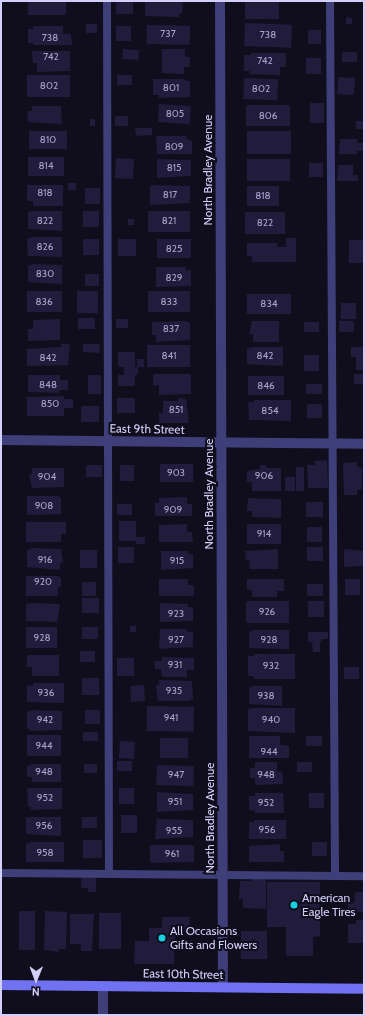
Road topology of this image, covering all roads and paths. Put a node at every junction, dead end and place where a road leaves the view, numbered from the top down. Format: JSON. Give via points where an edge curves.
{"nodes":[{"id":1,"x":107,"y":1,"type":"edge"},
{"id":2,"x":220,"y":1,"type":"edge"},
{"id":3,"x":330,"y":1,"type":"edge"},
{"id":4,"x":1,"y":440,"type":"edge"},
{"id":5,"x":108,"y":442,"type":"junction"},
{"id":6,"x":222,"y":443,"type":"junction"},
{"id":7,"x":332,"y":444,"type":"junction"},
{"id":8,"x":364,"y":444,"type":"edge"},
{"id":9,"x":1,"y":873,"type":"edge"},
{"id":10,"x":109,"y":874,"type":"junction"},
{"id":11,"x":223,"y":875,"type":"junction"},
{"id":12,"x":335,"y":876,"type":"junction"},
{"id":13,"x":364,"y":876,"type":"edge"},
{"id":14,"x":1,"y":985,"type":"edge"},
{"id":15,"x":103,"y":986,"type":"junction"},
{"id":16,"x":223,"y":987,"type":"junction"},
{"id":17,"x":364,"y":989,"type":"edge"},
{"id":18,"x":103,"y":1015,"type":"edge"}],
"edges":[{"from":1,"to":5,"type":"lane"},
{"from":2,"to":6,"type":"street","name":"North Bradley Avenue"},
{"from":3,"to":7,"type":"lane"},
{"from":4,"to":5,"type":"street","name":"East 9th Street"},
{"from":5,"to":6,"type":"street","name":"East 9th Street"},
{"from":5,"to":10,"type":"lane"},
{"from":6,"to":7,"type":"street","name":"East 9th Street"},
{"from":6,"to":11,"type":"street","name":"North Bradley Avenue"},
{"from":7,"to":8,"type":"street","name":"East 9th Street"},
{"from":7,"to":12,"type":"lane"},
{"from":9,"to":10,"type":"lane"},
{"from":10,"to":11,"type":"lane"},
{"from":11,"to":12,"type":"lane"},
{"from":11,"to":16,"type":"street","name":"North Bradley Avenue"},
{"from":12,"to":13,"type":"lane"},
{"from":14,"to":15,"type":"main road","name":"East 10th Street"},
{"from":15,"to":16,"type":"main road","name":"East 10th Street"},
{"from":15,"to":18,"type":"street"},
{"from":16,"to":17,"type":"main road","name":"East 10th Street"}]}
